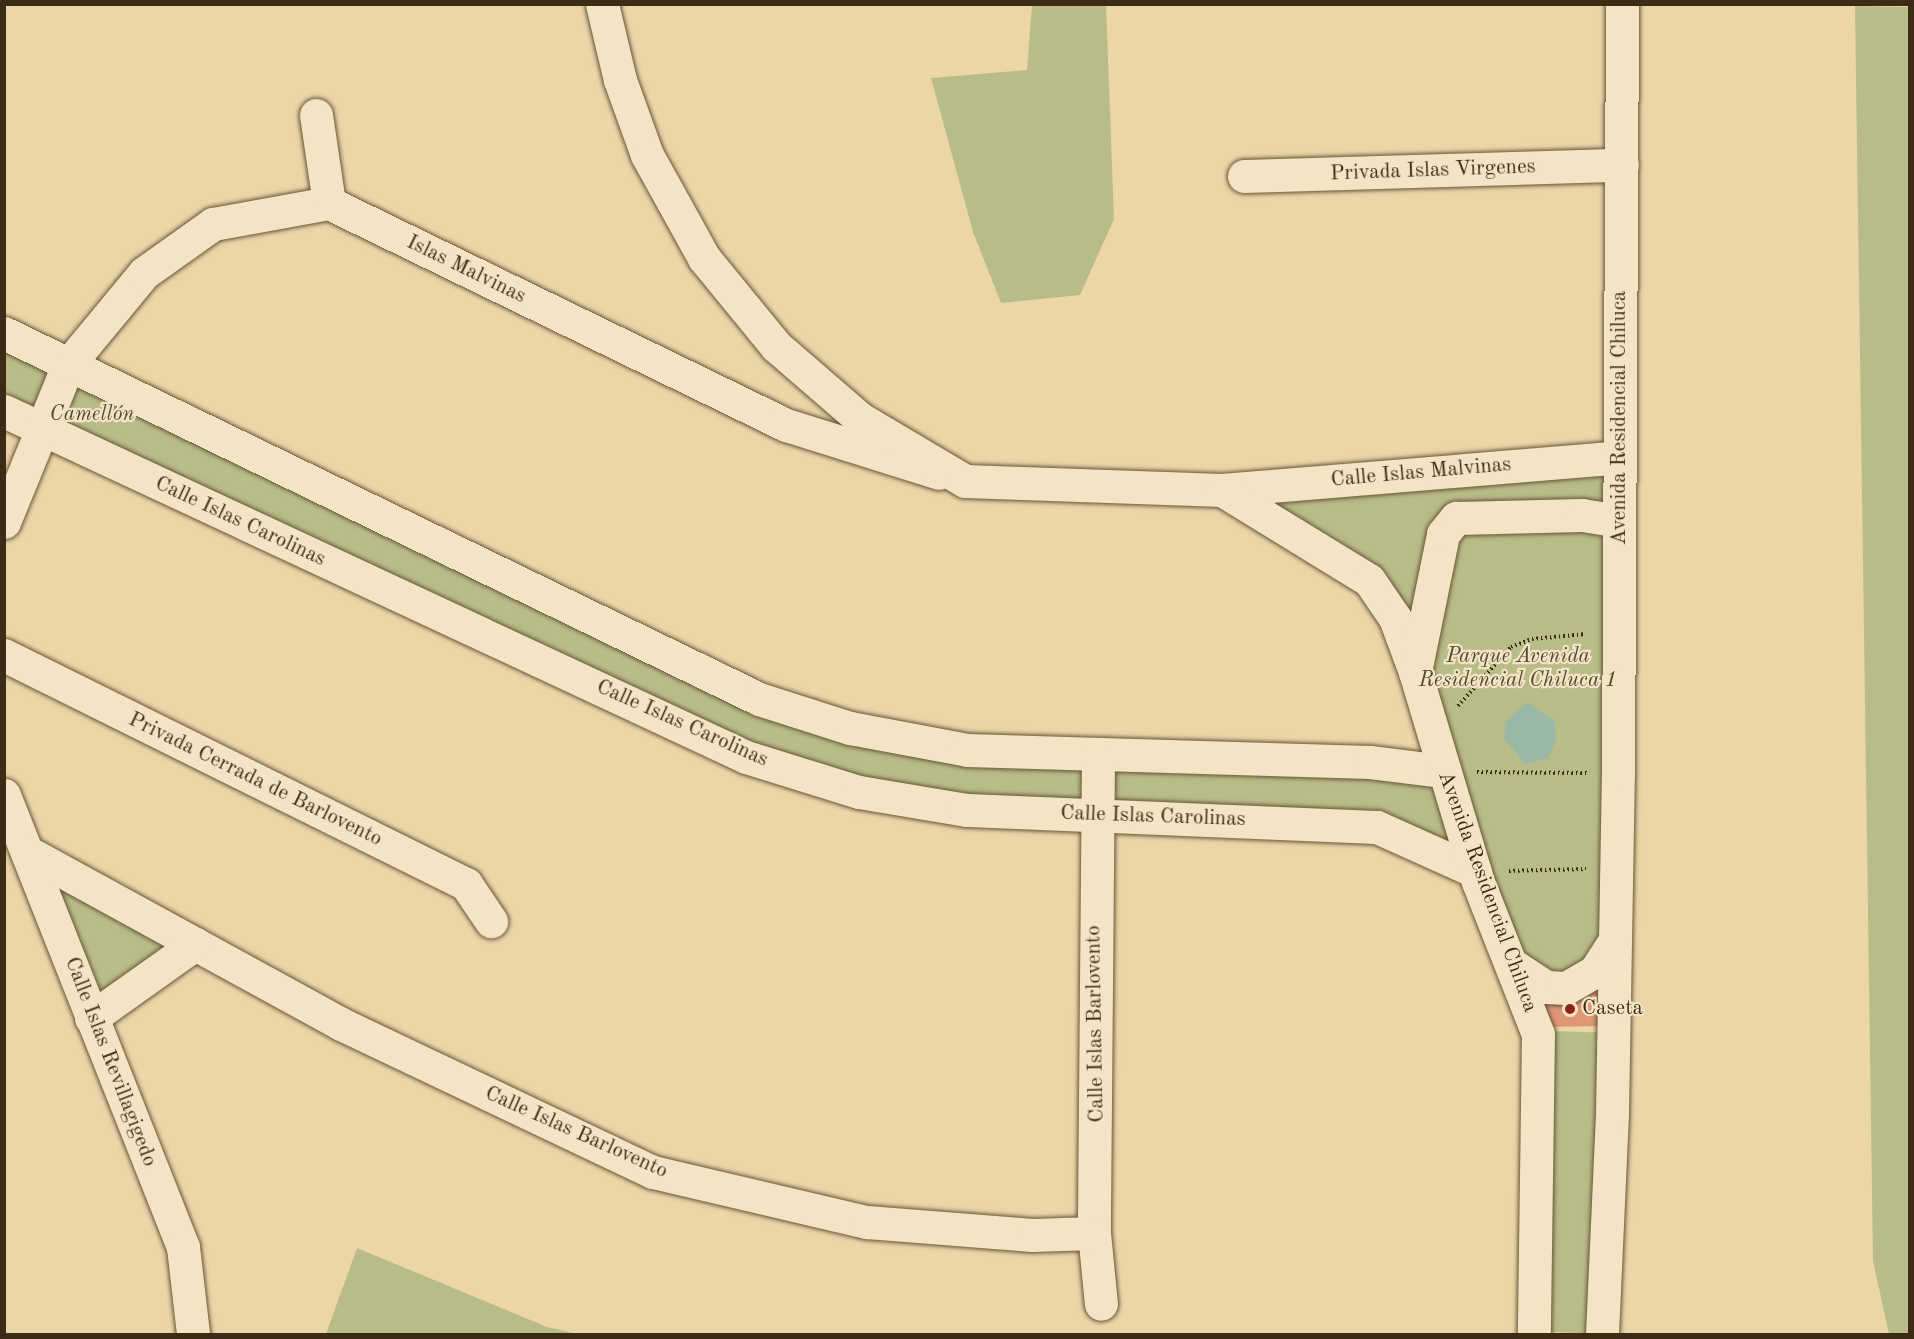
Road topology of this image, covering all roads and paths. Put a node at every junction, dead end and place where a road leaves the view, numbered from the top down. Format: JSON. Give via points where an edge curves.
{"nodes":[{"id":1,"x":602,"y":4,"type":"edge"},
{"id":2,"x":1622,"y":4,"type":"edge"},
{"id":3,"x":316,"y":115,"type":"dead end"},
{"id":4,"x":1622,"y":165,"type":"junction"},
{"id":5,"x":1244,"y":177,"type":"dead end"},
{"id":6,"x":329,"y":203,"type":"junction"},
{"id":7,"x":4,"y":333,"type":"edge"},
{"id":8,"x":68,"y":365,"type":"junction"},
{"id":9,"x":4,"y":411,"type":"edge"},
{"id":10,"x":39,"y":428,"type":"junction"},
{"id":11,"x":1620,"y":457,"type":"junction"},
{"id":12,"x":965,"y":481,"type":"junction"},
{"id":13,"x":1222,"y":490,"type":"junction"},
{"id":14,"x":1619,"y":521,"type":"junction"},
{"id":15,"x":4,"y":522,"type":"edge"},
{"id":16,"x":1620,"y":634,"type":"junction"},
{"id":17,"x":4,"y":655,"type":"edge"},
{"id":18,"x":1415,"y":672,"type":"junction"},
{"id":19,"x":1426,"y":711,"type":"junction"},
{"id":20,"x":1098,"y":756,"type":"junction"},
{"id":21,"x":1443,"y":771,"type":"junction"},
{"id":22,"x":1617,"y":773,"type":"junction"},
{"id":23,"x":4,"y":795,"type":"edge"},
{"id":24,"x":1094,"y":814,"type":"junction"},
{"id":25,"x":29,"y":853,"type":"junction"},
{"id":26,"x":1616,"y":868,"type":"junction"},
{"id":27,"x":1475,"y":872,"type":"junction"},
{"id":28,"x":491,"y":921,"type":"dead end"},
{"id":29,"x":1615,"y":940,"type":"junction"},
{"id":30,"x":195,"y":944,"type":"junction"},
{"id":31,"x":1511,"y":964,"type":"junction"},
{"id":32,"x":91,"y":1018,"type":"junction"},
{"id":33,"x":1094,"y":1233,"type":"junction"},
{"id":34,"x":1101,"y":1304,"type":"dead end"},
{"id":35,"x":193,"y":1335,"type":"edge"},
{"id":36,"x":1533,"y":1335,"type":"edge"},
{"id":37,"x":1602,"y":1335,"type":"edge"}],
"edges":[{"from":1,"to":12,"type":"street","name":"Avenida Residencial Chiluca","via":[[620,80],[647,155],[704,258],[776,346],[860,418]]},
{"from":2,"to":4,"type":"street","name":"Avenida Residencial Chiluca"},
{"from":3,"to":6,"type":"street"},
{"from":4,"to":5,"type":"street","name":"Privada Islas Virgenes"},
{"from":4,"to":11,"type":"street","name":"Avenida Residencial Chiluca"},
{"from":6,"to":8,"type":"street","via":[[213,224],[144,273]]},
{"from":6,"to":12,"type":"street","name":"Islas Malvinas","via":[[786,425]]},
{"from":7,"to":8,"type":"street"},
{"from":8,"to":10,"type":"street"},
{"from":8,"to":20,"type":"street","via":[[759,699],[850,728],[967,750]]},
{"from":9,"to":10,"type":"street","name":"Calle Islas Carolinas"},
{"from":10,"to":15,"type":"street"},
{"from":10,"to":24,"type":"street","name":"Calle Islas Carolinas","via":[[746,757],[859,792],[967,810]]},
{"from":11,"to":13,"type":"street","name":"Calle Islas Malvinas"},
{"from":11,"to":14,"type":"street","name":"Avenida Residencial Chiluca"},
{"from":12,"to":13,"type":"street","name":"Avenida Residencial Chiluca"},
{"from":13,"to":18,"type":"street","name":"Avenida Residencial Chiluca","via":[[1369,580],[1395,618]]},
{"from":14,"to":16,"type":"street","name":"Avenida Residencial Chiluca"},
{"from":14,"to":18,"type":"street","via":[[1582,515],[1456,518],[1443,534]]},
{"from":16,"to":19,"type":"path","via":[[1561,634],[1521,643],[1486,672],[1466,702]]},
{"from":16,"to":22,"type":"street","name":"Avenida Residencial Chiluca"},
{"from":17,"to":28,"type":"street","name":"Privada Cerrada de Barlovento","via":[[466,884]]},
{"from":18,"to":19,"type":"street","name":"Avenida Residencial Chiluca"},
{"from":19,"to":21,"type":"street","name":"Avenida Residencial Chiluca"},
{"from":20,"to":21,"type":"street","via":[[1370,762]]},
{"from":20,"to":24,"type":"street","name":"Calle Islas Barlovento"},
{"from":21,"to":22,"type":"path"},
{"from":21,"to":27,"type":"street","name":"Avenida Residencial Chiluca"},
{"from":22,"to":26,"type":"street","name":"Avenida Residencial Chiluca"},
{"from":23,"to":25,"type":"street","name":"Calle Islas Revillagigedo"},
{"from":24,"to":27,"type":"street","name":"Calle Islas Carolinas","via":[[1377,827]]},
{"from":24,"to":33,"type":"street","name":"Calle Islas Barlovento"},
{"from":25,"to":30,"type":"street","name":"Calle Islas Barlovento"},
{"from":25,"to":32,"type":"street","name":"Calle Islas Revillagigedo"},
{"from":26,"to":27,"type":"path"},
{"from":26,"to":29,"type":"street","name":"Avenida Residencial Chiluca"},
{"from":27,"to":31,"type":"street","name":"Avenida Residencial Chiluca"},
{"from":29,"to":31,"type":"street","via":[[1595,971],[1566,988],[1546,987]]},
{"from":29,"to":37,"type":"street","name":"Avenida Residencial Chiluca"},
{"from":30,"to":32,"type":"street"},
{"from":30,"to":33,"type":"street","name":"Calle Islas Barlovento","via":[[341,1024],[653,1172],[867,1222],[1032,1235]]},
{"from":31,"to":36,"type":"street","name":"Avenida Residencial Chiluca","via":[[1538,1034]]},
{"from":32,"to":35,"type":"street","name":"Calle Islas Revillagigedo","via":[[183,1247]]},
{"from":33,"to":34,"type":"street","name":"Calle Islas Barlovento"}]}
